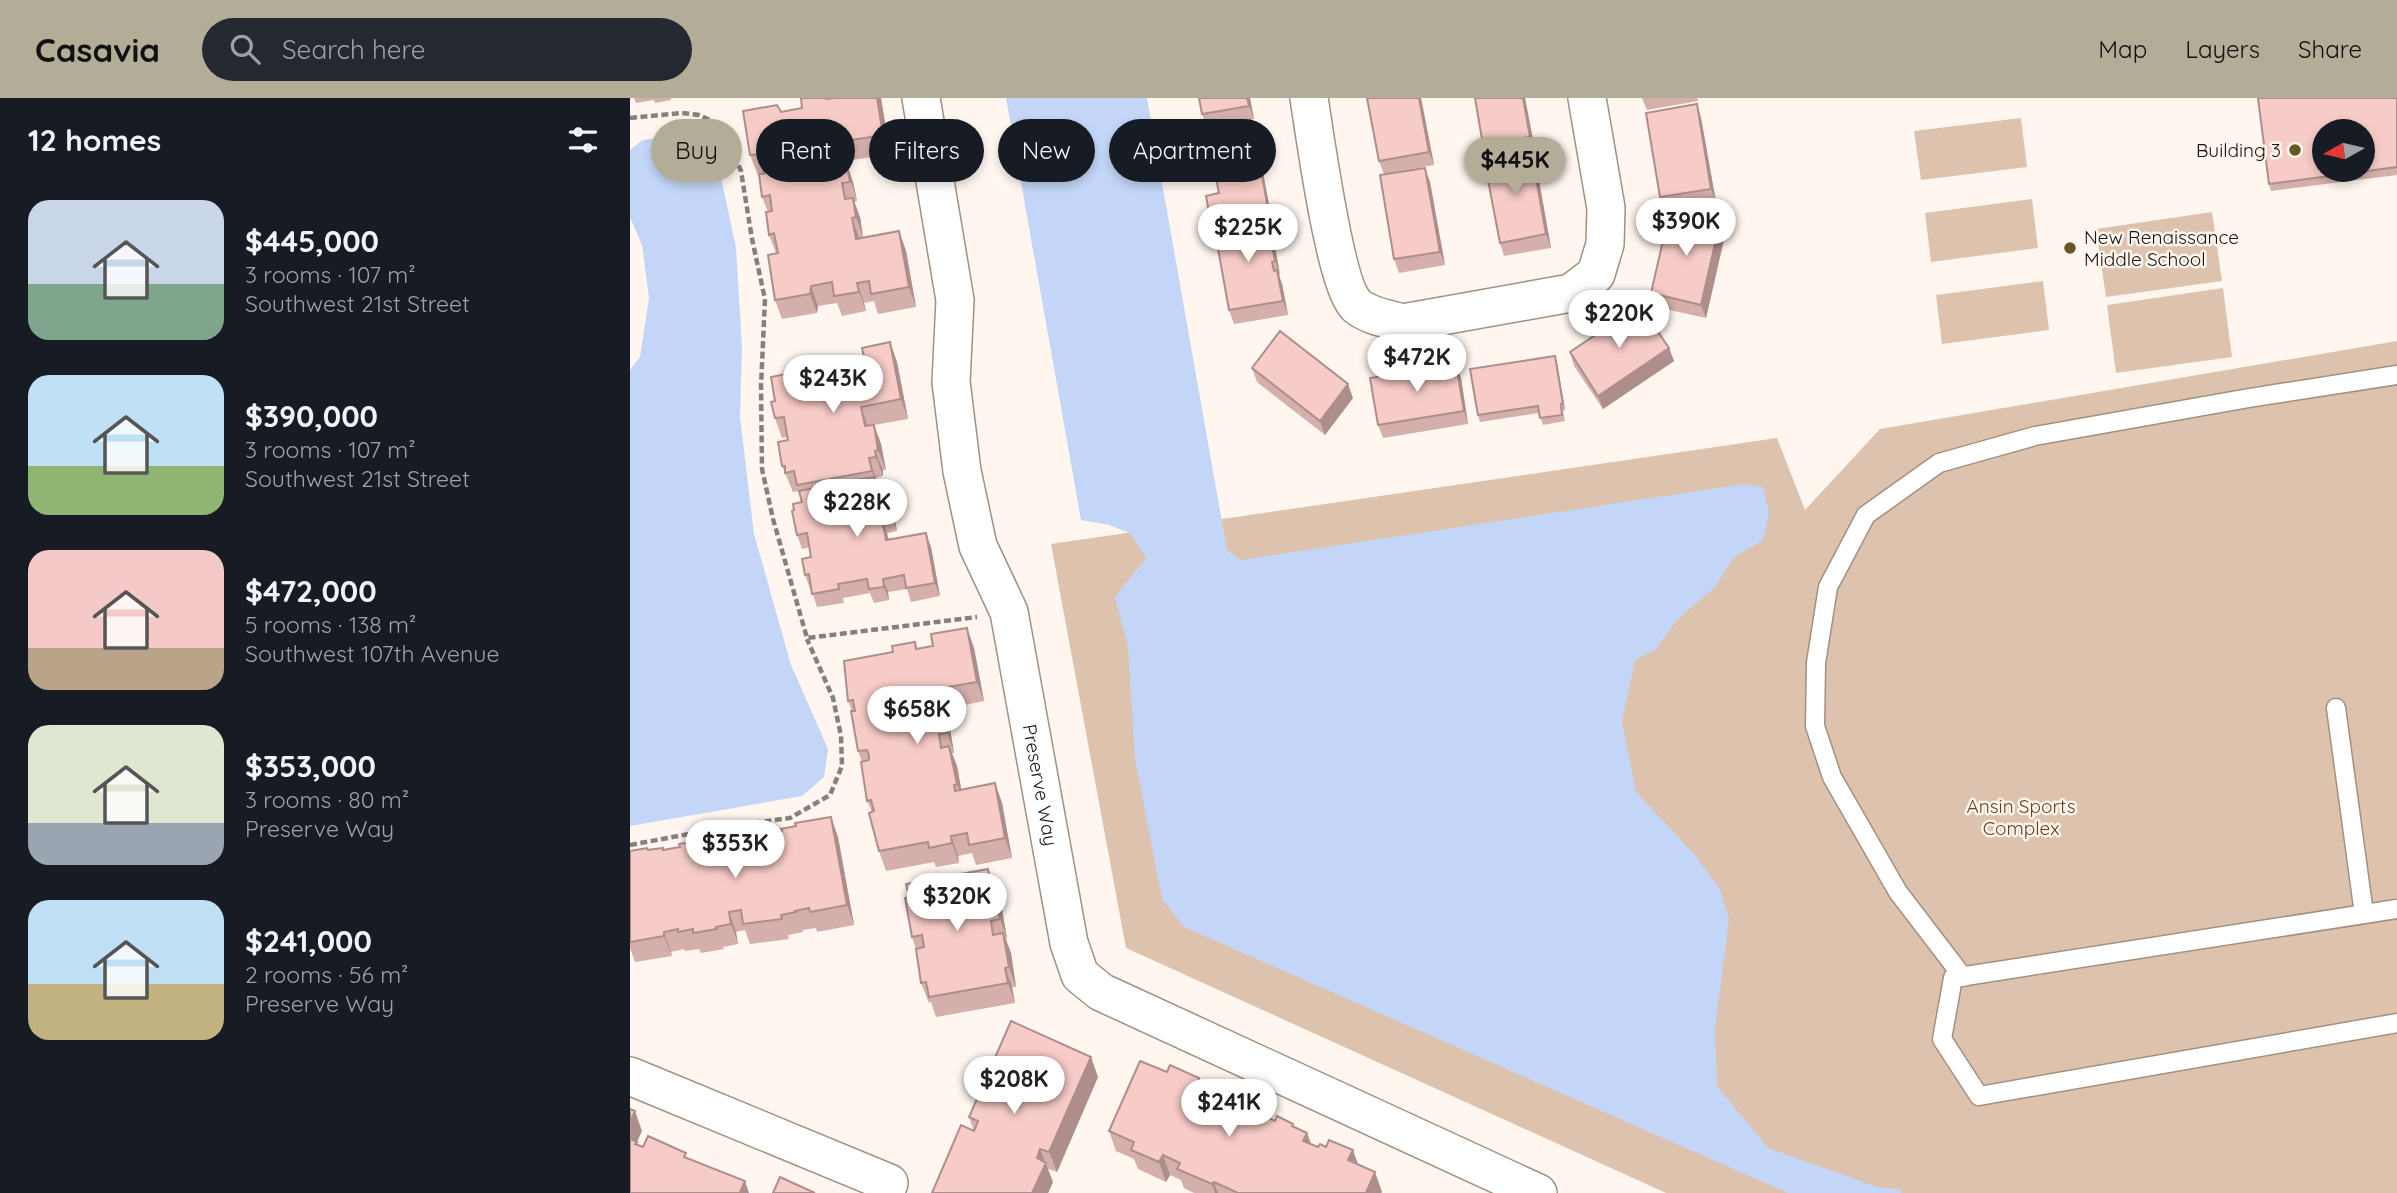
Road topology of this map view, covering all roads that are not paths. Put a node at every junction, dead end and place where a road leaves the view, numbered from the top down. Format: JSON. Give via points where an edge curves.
{"nodes":[{"id":1,"x":921,"y":98,"type":"edge"},
{"id":2,"x":1309,"y":98,"type":"edge"},
{"id":3,"x":1587,"y":98,"type":"edge"},
{"id":4,"x":2397,"y":374,"type":"edge"},
{"id":5,"x":2336,"y":708,"type":"dead end"},
{"id":6,"x":2397,"y":909,"type":"edge"},
{"id":7,"x":2364,"y":914,"type":"junction"},
{"id":8,"x":1963,"y":977,"type":"junction"},
{"id":9,"x":2397,"y":1023,"type":"edge"},
{"id":10,"x":630,"y":1076,"type":"edge"},
{"id":11,"x":885,"y":1193,"type":"edge"},
{"id":12,"x":1538,"y":1193,"type":"edge"}],
"edges":[{"from":1,"to":12,"type":"street","name":"Preserve Way","via":[[955,300],[951,382],[961,471],[978,546],[1009,612],[1069,943],[1080,975],[1101,992]]},
{"from":2,"to":3,"type":"street","via":[[1336,254],[1347,288],[1357,306],[1402,323],[1571,293],[1596,274],[1605,244],[1606,208]]},
{"from":4,"to":8,"type":"lane","via":[[2035,436],[1939,463],[1866,515],[1828,587],[1816,663],[1815,726],[1832,777],[1898,892]]},
{"from":5,"to":7,"type":"lane"},
{"from":6,"to":7,"type":"lane"},
{"from":7,"to":8,"type":"lane"},
{"from":8,"to":9,"type":"lane","via":[[1953,978],[1942,1040],[1979,1096]]},
{"from":10,"to":11,"type":"street","via":[[889,1183]]}]}
